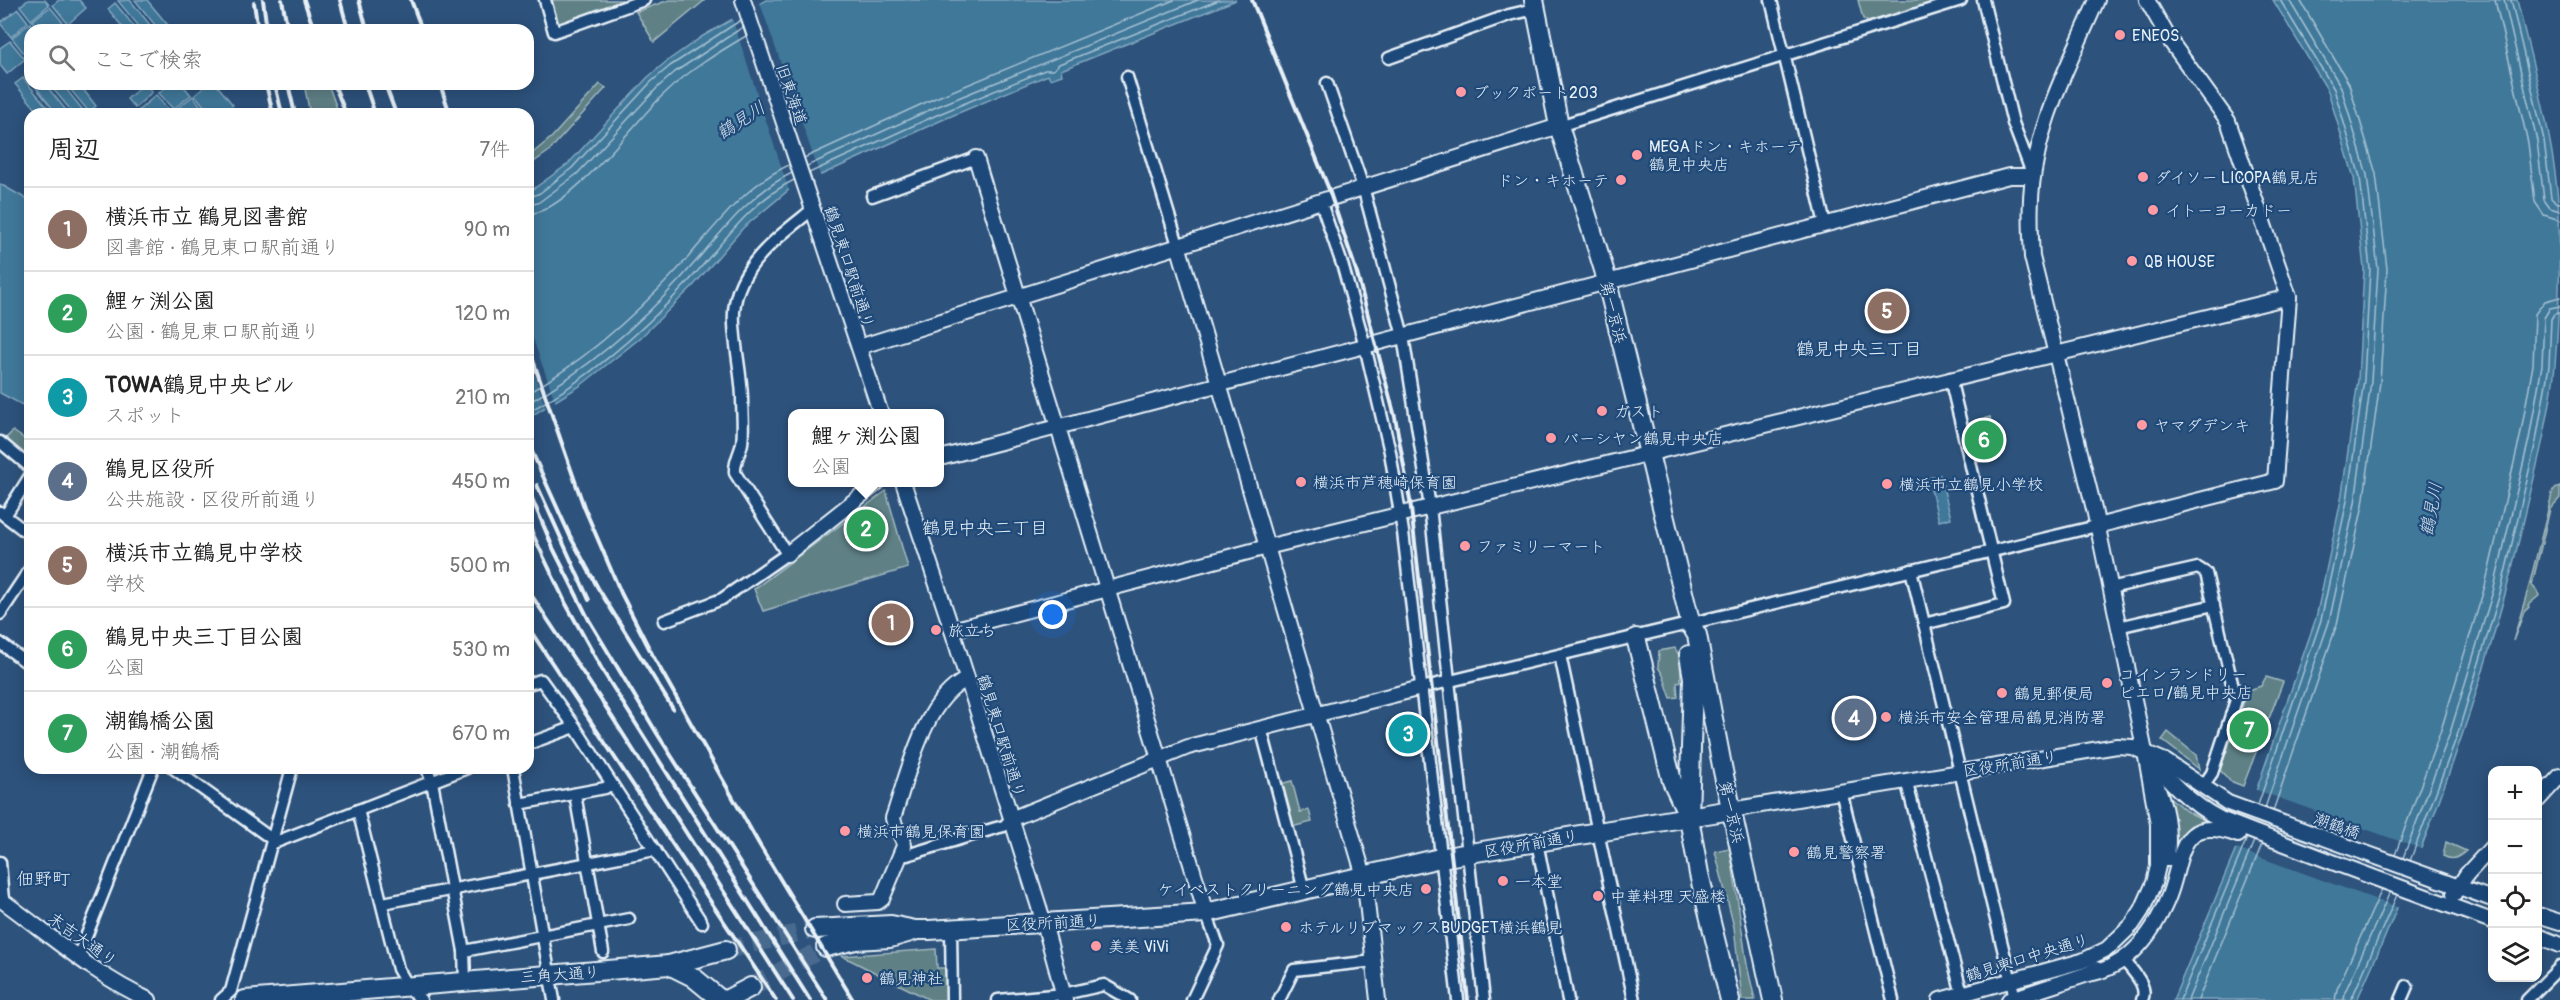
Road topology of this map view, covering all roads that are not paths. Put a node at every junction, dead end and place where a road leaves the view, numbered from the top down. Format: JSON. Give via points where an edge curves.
{"nodes":[{"id":1,"x":545,"y":0,"type":"edge"},
{"id":2,"x":644,"y":0,"type":"edge"},
{"id":3,"x":743,"y":0,"type":"edge"},
{"id":4,"x":1771,"y":0,"type":"edge"},
{"id":5,"x":1961,"y":0,"type":"edge"},
{"id":6,"x":1983,"y":0,"type":"edge"},
{"id":7,"x":2097,"y":0,"type":"edge"},
{"id":8,"x":2147,"y":0,"type":"edge"},
{"id":9,"x":1535,"y":4,"type":"edge"},
{"id":10,"x":1784,"y":56,"type":"junction"},
{"id":11,"x":1389,"y":58,"type":"dead end"},
{"id":12,"x":1127,"y":78,"type":"dead end"},
{"id":13,"x":1327,"y":83,"type":"dead end"},
{"id":14,"x":1559,"y":126,"type":"junction"},
{"id":15,"x":976,"y":158,"type":"joint"},
{"id":16,"x":2033,"y":176,"type":"junction"},
{"id":17,"x":1364,"y":187,"type":"junction"},
{"id":18,"x":872,"y":196,"type":"dead end"},
{"id":19,"x":1320,"y":200,"type":"junction"},
{"id":20,"x":812,"y":204,"type":"junction"},
{"id":21,"x":1825,"y":224,"type":"junction"},
{"id":22,"x":1179,"y":245,"type":"junction"},
{"id":23,"x":1606,"y":281,"type":"junction"},
{"id":24,"x":1017,"y":295,"type":"junction"},
{"id":25,"x":2289,"y":297,"type":"junction"},
{"id":26,"x":1403,"y":336,"type":"junction"},
{"id":27,"x":1365,"y":346,"type":"junction"},
{"id":28,"x":859,"y":347,"type":"junction"},
{"id":29,"x":2057,"y":353,"type":"junction"},
{"id":30,"x":1950,"y":378,"type":"junction"},
{"id":31,"x":1219,"y":384,"type":"junction"},
{"id":32,"x":879,"y":409,"type":"edge"},
{"id":33,"x":1059,"y":427,"type":"junction"},
{"id":34,"x":0,"y":442,"type":"edge"},
{"id":35,"x":1649,"y":453,"type":"junction"},
{"id":36,"x":944,"y":457,"type":"edge"},
{"id":37,"x":24,"y":462,"type":"edge"},
{"id":38,"x":24,"y":484,"type":"edge"},
{"id":39,"x":873,"y":487,"type":"edge"},
{"id":40,"x":904,"y":487,"type":"edge"},
{"id":41,"x":1430,"y":507,"type":"junction"},
{"id":42,"x":3,"y":514,"type":"edge"},
{"id":43,"x":1400,"y":514,"type":"junction"},
{"id":44,"x":2097,"y":526,"type":"junction"},
{"id":45,"x":24,"y":530,"type":"edge"},
{"id":46,"x":1267,"y":547,"type":"junction"},
{"id":47,"x":1993,"y":551,"type":"junction"},
{"id":48,"x":787,"y":554,"type":"junction"},
{"id":49,"x":1911,"y":570,"type":"junction"},
{"id":50,"x":24,"y":577,"type":"edge"},
{"id":51,"x":1108,"y":587,"type":"junction"},
{"id":52,"x":2110,"y":588,"type":"junction"},
{"id":53,"x":2214,"y":605,"type":"junction"},
{"id":54,"x":0,"y":614,"type":"edge"},
{"id":55,"x":664,"y":621,"type":"dead end"},
{"id":56,"x":1924,"y":624,"type":"junction"},
{"id":57,"x":1691,"y":625,"type":"junction"},
{"id":58,"x":2118,"y":627,"type":"junction"},
{"id":59,"x":952,"y":630,"type":"junction"},
{"id":60,"x":1636,"y":638,"type":"junction"},
{"id":61,"x":0,"y":643,"type":"edge"},
{"id":62,"x":1560,"y":655,"type":"junction"},
{"id":63,"x":24,"y":661,"type":"edge"},
{"id":64,"x":967,"y":679,"type":"junction"},
{"id":65,"x":1449,"y":681,"type":"junction"},
{"id":66,"x":534,"y":682,"type":"edge"},
{"id":67,"x":1421,"y":688,"type":"junction"},
{"id":68,"x":1317,"y":713,"type":"junction"},
{"id":69,"x":574,"y":727,"type":"junction"},
{"id":70,"x":1261,"y":728,"type":"junction"},
{"id":71,"x":534,"y":742,"type":"edge"},
{"id":72,"x":2145,"y":752,"type":"junction"},
{"id":73,"x":1160,"y":758,"type":"junction"},
{"id":74,"x":2148,"y":769,"type":"junction"},
{"id":75,"x":1960,"y":771,"type":"junction"},
{"id":76,"x":151,"y":774,"type":"edge"},
{"id":77,"x":181,"y":774,"type":"edge"},
{"id":78,"x":290,"y":774,"type":"edge"},
{"id":79,"x":429,"y":774,"type":"edge"},
{"id":80,"x":452,"y":774,"type":"edge"},
{"id":81,"x":514,"y":774,"type":"edge"},
{"id":82,"x":2560,"y":776,"type":"edge"},
{"id":83,"x":1906,"y":780,"type":"junction"},
{"id":84,"x":432,"y":782,"type":"junction"},
{"id":85,"x":611,"y":784,"type":"junction"},
{"id":86,"x":2204,"y":786,"type":"junction"},
{"id":87,"x":1841,"y":791,"type":"junction"},
{"id":88,"x":575,"y":794,"type":"junction"},
{"id":89,"x":2542,"y":796,"type":"edge"},
{"id":90,"x":519,"y":804,"type":"junction"},
{"id":91,"x":358,"y":810,"type":"junction"},
{"id":92,"x":1731,"y":810,"type":"junction"},
{"id":93,"x":1689,"y":818,"type":"junction"},
{"id":94,"x":1011,"y":819,"type":"junction"},
{"id":95,"x":2228,"y":827,"type":"junction"},
{"id":96,"x":1598,"y":831,"type":"junction"},
{"id":97,"x":273,"y":840,"type":"junction"},
{"id":98,"x":1537,"y":842,"type":"junction"},
{"id":99,"x":655,"y":850,"type":"junction"},
{"id":100,"x":901,"y":852,"type":"junction"},
{"id":101,"x":2488,"y":852,"type":"edge"},
{"id":102,"x":1468,"y":853,"type":"junction"},
{"id":103,"x":1440,"y":858,"type":"junction"},
{"id":104,"x":0,"y":862,"type":"edge"},
{"id":105,"x":586,"y":863,"type":"junction"},
{"id":106,"x":531,"y":874,"type":"junction"},
{"id":107,"x":1364,"y":876,"type":"junction"},
{"id":108,"x":2459,"y":887,"type":"junction"},
{"id":109,"x":452,"y":889,"type":"junction"},
{"id":110,"x":1304,"y":890,"type":"junction"},
{"id":111,"x":2488,"y":897,"type":"edge"},
{"id":112,"x":1,"y":900,"type":"edge"},
{"id":113,"x":383,"y":903,"type":"junction"},
{"id":114,"x":845,"y":904,"type":"dead end"},
{"id":115,"x":2449,"y":904,"type":"junction"},
{"id":116,"x":2488,"y":907,"type":"edge"},
{"id":117,"x":1206,"y":913,"type":"junction"},
{"id":118,"x":2542,"y":916,"type":"edge"},
{"id":119,"x":629,"y":919,"type":"dead end"},
{"id":120,"x":2488,"y":919,"type":"edge"},
{"id":121,"x":702,"y":922,"type":"dead end"},
{"id":122,"x":1044,"y":922,"type":"junction"},
{"id":123,"x":2560,"y":922,"type":"edge"},
{"id":124,"x":598,"y":925,"type":"junction"},
{"id":125,"x":951,"y":928,"type":"junction"},
{"id":126,"x":815,"y":929,"type":"tunnel mouth"},
{"id":127,"x":915,"y":930,"type":"junction"},
{"id":128,"x":2542,"y":931,"type":"edge"},
{"id":129,"x":544,"y":935,"type":"junction"},
{"id":130,"x":2542,"y":938,"type":"edge"},
{"id":131,"x":2557,"y":944,"type":"edge"},
{"id":132,"x":826,"y":947,"type":"tunnel mouth"},
{"id":133,"x":726,"y":950,"type":"tunnel mouth"},
{"id":134,"x":464,"y":951,"type":"junction"},
{"id":135,"x":603,"y":952,"type":"dead end"},
{"id":136,"x":78,"y":957,"type":"junction"},
{"id":137,"x":2124,"y":960,"type":"junction"},
{"id":138,"x":1374,"y":961,"type":"junction"},
{"id":139,"x":669,"y":965,"type":"junction"},
{"id":140,"x":2560,"y":967,"type":"edge"},
{"id":141,"x":2088,"y":974,"type":"junction"},
{"id":142,"x":549,"y":975,"type":"junction"},
{"id":143,"x":465,"y":981,"type":"junction"},
{"id":144,"x":2011,"y":981,"type":"junction"},
{"id":145,"x":408,"y":986,"type":"junction"},
{"id":146,"x":2407,"y":986,"type":"dead end"},
{"id":147,"x":752,"y":987,"type":"tunnel mouth"},
{"id":148,"x":1962,"y":994,"type":"junction"},
{"id":149,"x":1065,"y":997,"type":"edge"},
{"id":150,"x":2012,"y":999,"type":"edge"},
{"id":151,"x":149,"y":1000,"type":"edge"},
{"id":152,"x":221,"y":1000,"type":"edge"},
{"id":153,"x":245,"y":1000,"type":"edge"},
{"id":154,"x":422,"y":1000,"type":"edge"},
{"id":155,"x":554,"y":1000,"type":"edge"},
{"id":156,"x":721,"y":1000,"type":"edge"},
{"id":157,"x":726,"y":1000,"type":"edge"},
{"id":158,"x":952,"y":1000,"type":"edge"},
{"id":159,"x":998,"y":1000,"type":"edge"},
{"id":160,"x":1130,"y":1000,"type":"edge"},
{"id":161,"x":1192,"y":1000,"type":"edge"},
{"id":162,"x":1279,"y":1000,"type":"edge"},
{"id":163,"x":1378,"y":1000,"type":"edge"},
{"id":164,"x":1458,"y":1000,"type":"edge"},
{"id":165,"x":1484,"y":1000,"type":"edge"},
{"id":166,"x":1568,"y":1000,"type":"edge"},
{"id":167,"x":1634,"y":1000,"type":"edge"},
{"id":168,"x":1730,"y":1000,"type":"edge"},
{"id":169,"x":1773,"y":1000,"type":"edge"},
{"id":170,"x":1893,"y":1000,"type":"edge"},
{"id":171,"x":1940,"y":1000,"type":"edge"},
{"id":172,"x":2142,"y":1000,"type":"edge"},
{"id":173,"x":2401,"y":1000,"type":"edge"},
{"id":174,"x":2527,"y":1000,"type":"edge"}],
"edges":[{"from":1,"to":2,"type":"street","via":[[554,32]]},
{"from":3,"to":20,"type":"street","name":"旧東海道"},
{"from":4,"to":10,"type":"street"},
{"from":5,"to":10,"type":"street"},
{"from":6,"to":16,"type":"street","via":[[2013,123]]},
{"from":7,"to":16,"type":"street","name":"鶴見東口中央通り","via":[[2043,131]]},
{"from":8,"to":25,"type":"street","via":[[2171,42],[2228,121]]},
{"from":9,"to":11,"type":"street"},
{"from":9,"to":14,"type":"main road","name":"第一京浜"},
{"from":10,"to":14,"type":"street"},
{"from":10,"to":21,"type":"street"},
{"from":12,"to":22,"type":"street"},
{"from":13,"to":17,"type":"street"},
{"from":14,"to":17,"type":"street"},
{"from":14,"to":23,"type":"main road","name":"第一京浜"},
{"from":15,"to":18,"type":"street"},
{"from":15,"to":24,"type":"street"},
{"from":16,"to":21,"type":"street","via":[[2009,176]]},
{"from":16,"to":29,"type":"street","name":"鶴見東口中央通り","via":[[2032,257]]},
{"from":17,"to":19,"type":"street"},
{"from":17,"to":26,"type":"street"},
{"from":19,"to":22,"type":"street"},
{"from":19,"to":27,"type":"street"},
{"from":20,"to":28,"type":"street","name":"鶴見東口駅前通り"},
{"from":20,"to":48,"type":"street","via":[[763,252],[742,279],[734,308],[742,397],[742,440],[735,473]]},
{"from":21,"to":23,"type":"street"},
{"from":22,"to":24,"type":"street"},
{"from":22,"to":31,"type":"street"},
{"from":23,"to":26,"type":"street"},
{"from":23,"to":35,"type":"main road","name":"第一京浜"},
{"from":24,"to":28,"type":"street"},
{"from":24,"to":33,"type":"street"},
{"from":25,"to":29,"type":"street"},
{"from":25,"to":44,"type":"street","via":[[2275,481]]},
{"from":26,"to":27,"type":"street"},
{"from":26,"to":41,"type":"street"},
{"from":27,"to":31,"type":"street"},
{"from":27,"to":43,"type":"street"},
{"from":28,"to":32,"type":"street","name":"鶴見東口駅前通り"},
{"from":29,"to":30,"type":"street"},
{"from":29,"to":44,"type":"street","name":"鶴見東口中央通り"},
{"from":30,"to":35,"type":"street"},
{"from":30,"to":47,"type":"street"},
{"from":31,"to":33,"type":"street"},
{"from":31,"to":46,"type":"street"},
{"from":33,"to":36,"type":"street"},
{"from":33,"to":51,"type":"street"},
{"from":34,"to":37,"type":"street"},
{"from":35,"to":41,"type":"street"},
{"from":35,"to":57,"type":"main road","name":"第一京浜"},
{"from":38,"to":42,"type":"street"},
{"from":39,"to":48,"type":"street"},
{"from":40,"to":59,"type":"street","name":"鶴見東口駅前通り"},
{"from":41,"to":43,"type":"street"},
{"from":41,"to":65,"type":"street"},
{"from":42,"to":45,"type":"street"},
{"from":43,"to":46,"type":"street"},
{"from":43,"to":67,"type":"street"},
{"from":44,"to":47,"type":"street"},
{"from":44,"to":52,"type":"street","name":"鶴見東口中央通り"},
{"from":46,"to":51,"type":"street"},
{"from":46,"to":68,"type":"street"},
{"from":47,"to":49,"type":"street"},
{"from":47,"to":56,"type":"street","via":[[2004,604]]},
{"from":48,"to":55,"type":"street","via":[[722,599]]},
{"from":49,"to":56,"type":"street"},
{"from":49,"to":57,"type":"street"},
{"from":50,"to":54,"type":"street"},
{"from":51,"to":59,"type":"street"},
{"from":51,"to":73,"type":"street"},
{"from":52,"to":53,"type":"street","via":[[2198,568],[2206,573]]},
{"from":52,"to":58,"type":"street","name":"鶴見東口中央通り"},
{"from":53,"to":58,"type":"street"},
{"from":53,"to":86,"type":"street","via":[[2236,700]]},
{"from":56,"to":75,"type":"street"},
{"from":57,"to":60,"type":"street"},
{"from":57,"to":92,"type":"main road","name":"第一京浜","via":[[1697,635]]},
{"from":57,"to":93,"type":"main road","name":"第一京浜","via":[[1686,638],[1692,678]]},
{"from":58,"to":72,"type":"street","name":"鶴見東口中央通り"},
{"from":59,"to":64,"type":"street","name":"鶴見東口駅前通り"},
{"from":60,"to":62,"type":"street"},
{"from":60,"to":93,"type":"main road","via":[[1672,781]]},
{"from":61,"to":63,"type":"street"},
{"from":62,"to":65,"type":"street"},
{"from":62,"to":96,"type":"street"},
{"from":64,"to":94,"type":"street","name":"鶴見東口駅前通り"},
{"from":64,"to":100,"type":"street","via":[[936,706],[906,778],[893,819],[904,842]]},
{"from":65,"to":67,"type":"street"},
{"from":65,"to":102,"type":"street"},
{"from":66,"to":69,"type":"street","via":[[541,680]]},
{"from":67,"to":68,"type":"street"},
{"from":67,"to":103,"type":"street"},
{"from":68,"to":70,"type":"street"},
{"from":68,"to":107,"type":"street"},
{"from":69,"to":71,"type":"street"},
{"from":69,"to":85,"type":"street"},
{"from":70,"to":73,"type":"street"},
{"from":70,"to":110,"type":"street"},
{"from":72,"to":74,"type":"street","name":"鶴見東口中央通り"},
{"from":72,"to":75,"type":"street","name":"区役所前通り","via":[[2117,746]]},
{"from":72,"to":86,"type":"street","name":"区役所前通り"},
{"from":72,"to":95,"type":"street","via":[[2171,785]]},
{"from":73,"to":94,"type":"street"},
{"from":73,"to":117,"type":"street"},
{"from":74,"to":141,"type":"street","name":"鶴見東口中央通り","via":[[2161,794],[2167,820],[2168,853],[2162,887],[2136,934],[2114,957]]},
{"from":74,"to":144,"type":"street","name":"鶴見東口中央通り","via":[[2158,824],[2158,866],[2142,910],[2107,949],[2082,961]]},
{"from":75,"to":83,"type":"street","name":"区役所前通り"},
{"from":75,"to":144,"type":"street"},
{"from":76,"to":136,"type":"street"},
{"from":77,"to":97,"type":"street"},
{"from":78,"to":97,"type":"street"},
{"from":79,"to":84,"type":"street"},
{"from":80,"to":84,"type":"street"},
{"from":81,"to":90,"type":"street"},
{"from":82,"to":89,"type":"street"},
{"from":83,"to":87,"type":"street","name":"区役所前通り"},
{"from":83,"to":148,"type":"street"},
{"from":84,"to":91,"type":"street"},
{"from":84,"to":109,"type":"street"},
{"from":85,"to":88,"type":"street"},
{"from":85,"to":99,"type":"street"},
{"from":86,"to":108,"type":"street","name":"潮鶴橋","via":[[2235,806]]},
{"from":87,"to":92,"type":"street","name":"区役所前通り"},
{"from":87,"to":170,"type":"street"},
{"from":88,"to":90,"type":"street"},
{"from":88,"to":105,"type":"street"},
{"from":90,"to":106,"type":"street"},
{"from":91,"to":97,"type":"street"},
{"from":91,"to":113,"type":"street"},
{"from":92,"to":93,"type":"main road","name":"区役所前通り"},
{"from":92,"to":169,"type":"main road","name":"第一京浜"},
{"from":93,"to":96,"type":"main road","name":"区役所前通り"},
{"from":93,"to":168,"type":"main road","name":"第一京浜"},
{"from":94,"to":100,"type":"street","via":[[1004,826],[907,855]]},
{"from":94,"to":122,"type":"street","name":"鶴見東口駅前通り"},
{"from":95,"to":115,"type":"street","via":[[2308,851]]},
{"from":95,"to":137,"type":"street","via":[[2203,830],[2186,842],[2158,917]]},
{"from":96,"to":98,"type":"main road","name":"区役所前通り"},
{"from":96,"to":167,"type":"street"},
{"from":97,"to":152,"type":"street","via":[[231,991]]},
{"from":98,"to":102,"type":"main road","name":"区役所前通り"},
{"from":98,"to":166,"type":"street"},
{"from":99,"to":105,"type":"street"},
{"from":99,"to":121,"type":"street"},
{"from":100,"to":114,"type":"street","via":[[880,901]]},
{"from":101,"to":108,"type":"street"},
{"from":102,"to":103,"type":"main road","name":"区役所前通り"},
{"from":102,"to":165,"type":"street"},
{"from":103,"to":107,"type":"main road","name":"区役所前通り"},
{"from":103,"to":164,"type":"street"},
{"from":104,"to":112,"type":"street"},
{"from":105,"to":106,"type":"street"},
{"from":105,"to":124,"type":"street"},
{"from":106,"to":109,"type":"street"},
{"from":106,"to":129,"type":"street"},
{"from":107,"to":110,"type":"main road","name":"区役所前通り"},
{"from":107,"to":138,"type":"street"},
{"from":108,"to":111,"type":"street","name":"潮鶴橋"},
{"from":108,"to":115,"type":"street"},
{"from":108,"to":116,"type":"street","via":[[2466,899]]},
{"from":109,"to":113,"type":"street"},
{"from":109,"to":134,"type":"street"},
{"from":110,"to":117,"type":"main road","name":"区役所前通り"},
{"from":112,"to":136,"type":"street","name":"末吉大通り"},
{"from":113,"to":145,"type":"street","via":[[398,969]]},
{"from":115,"to":120,"type":"street"},
{"from":117,"to":122,"type":"main road","name":"区役所前通り"},
{"from":117,"to":161,"type":"street","via":[[1218,945]]},
{"from":118,"to":123,"type":"street"},
{"from":119,"to":124,"type":"street"},
{"from":122,"to":125,"type":"main road","name":"区役所前通り"},
{"from":122,"to":149,"type":"street","name":"鶴見東口駅前通り"},
{"from":124,"to":129,"type":"street"},
{"from":124,"to":135,"type":"street"},
{"from":125,"to":127,"type":"main road","name":"区役所前通り"},
{"from":125,"to":158,"type":"street"},
{"from":126,"to":127,"type":"main road","name":"区役所前通り","via":[[891,925]]},
{"from":127,"to":132,"type":"main road","name":"区役所前通り","via":[[890,938]]},
{"from":128,"to":131,"type":"street"},
{"from":129,"to":134,"type":"street"},
{"from":129,"to":142,"type":"street"},
{"from":130,"to":131,"type":"street"},
{"from":133,"to":139,"type":"main road"},
{"from":134,"to":143,"type":"street"},
{"from":136,"to":151,"type":"street","name":"末吉大通り"},
{"from":137,"to":141,"type":"street","via":[[2105,971]]},
{"from":137,"to":172,"type":"street","via":[[2144,990]]},
{"from":138,"to":162,"type":"street","via":[[1294,970]]},
{"from":138,"to":163,"type":"street"},
{"from":139,"to":142,"type":"main road","name":"三角大通り"},
{"from":139,"to":156,"type":"main road","via":[[693,977]]},
{"from":140,"to":174,"type":"street"},
{"from":141,"to":150,"type":"street","name":"鶴見東口中央通り"},
{"from":142,"to":143,"type":"main road","name":"三角大通り"},
{"from":142,"to":155,"type":"street"},
{"from":143,"to":145,"type":"main road","name":"三角大通り"},
{"from":144,"to":148,"type":"street","name":"鶴見東口中央通り"},
{"from":144,"to":150,"type":"street"},
{"from":145,"to":153,"type":"main road","name":"三角大通り"},
{"from":145,"to":154,"type":"street"},
{"from":146,"to":173,"type":"street"},
{"from":147,"to":157,"type":"main road"},
{"from":148,"to":171,"type":"street","name":"鶴見東口中央通り"},
{"from":149,"to":159,"type":"street"},
{"from":149,"to":160,"type":"street","via":[[1104,985]]}]}
